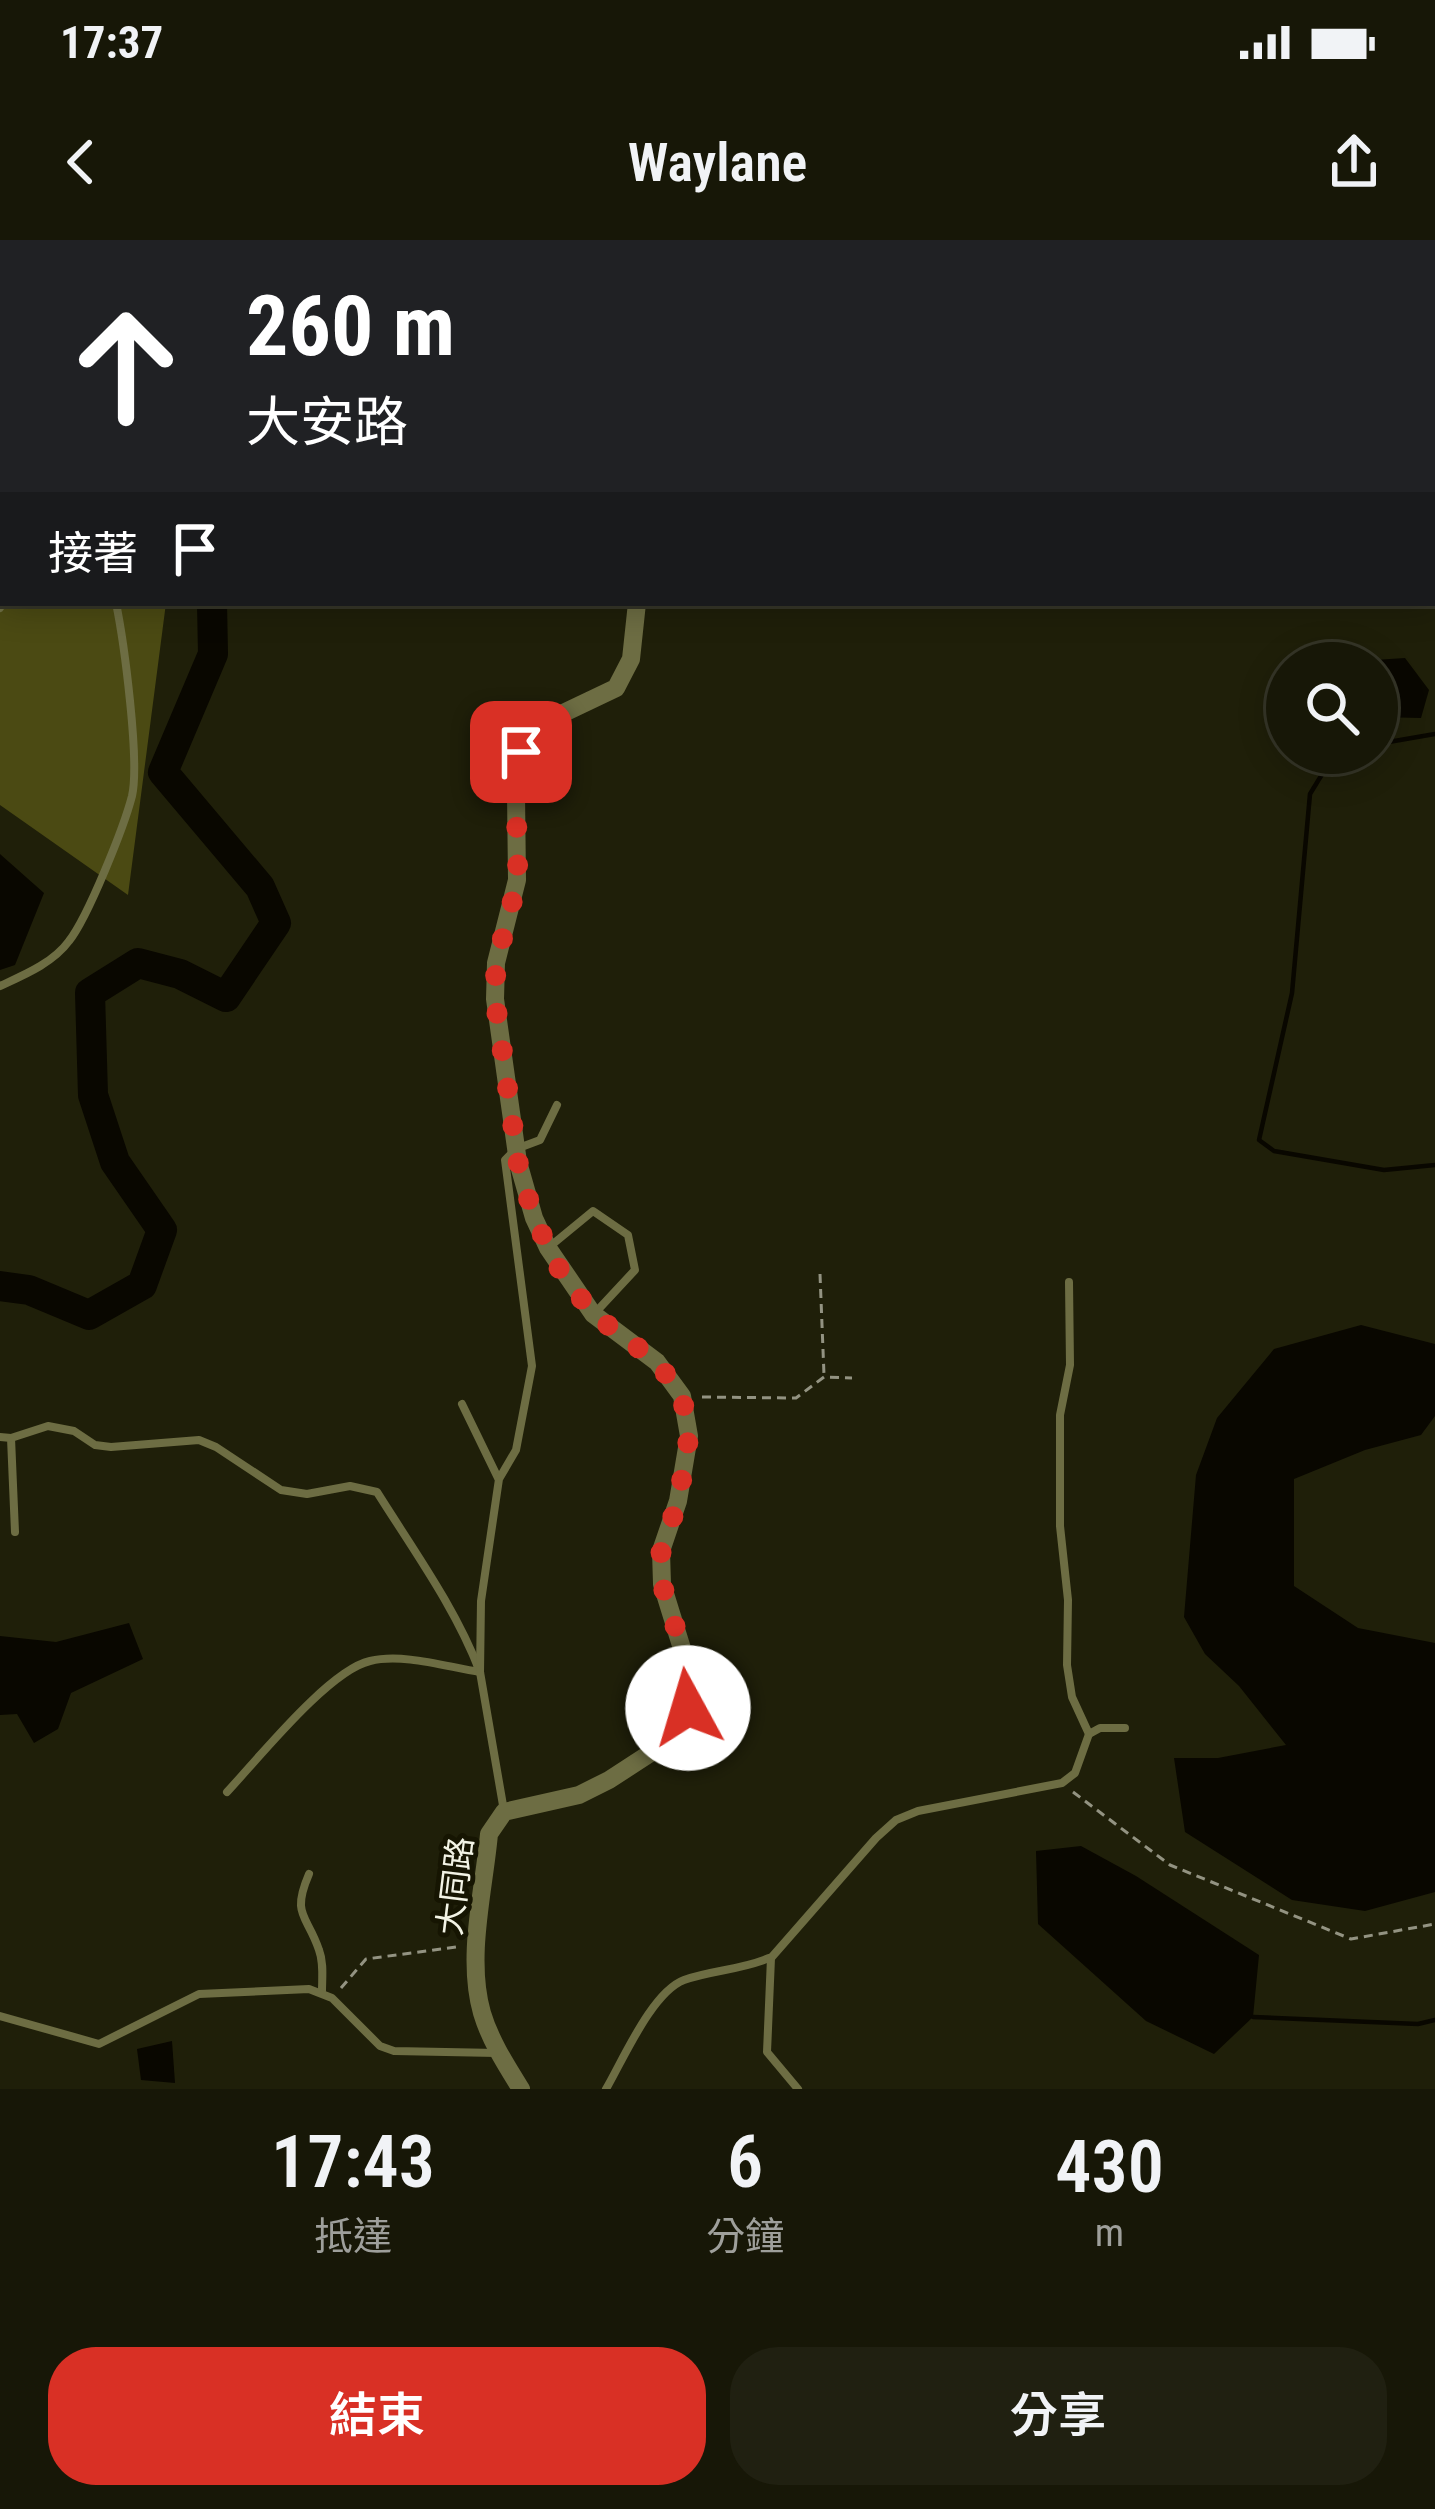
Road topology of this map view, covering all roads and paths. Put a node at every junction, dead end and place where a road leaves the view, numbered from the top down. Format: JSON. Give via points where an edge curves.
{"nodes":[{"id":1,"x":116,"y":606,"type":"edge"},
{"id":2,"x":637,"y":606,"type":"edge"},
{"id":3,"x":0,"y":986,"type":"edge"},
{"id":4,"x":557,"y":1105,"type":"dead end"},
{"id":5,"x":516,"y":1149,"type":"junction"},
{"id":6,"x":548,"y":1248,"type":"junction"},
{"id":7,"x":820,"y":1274,"type":"dead end"},
{"id":8,"x":1069,"y":1282,"type":"dead end"},
{"id":9,"x":593,"y":1314,"type":"junction"},
{"id":10,"x":824,"y":1377,"type":"junction"},
{"id":11,"x":852,"y":1378,"type":"dead end"},
{"id":12,"x":682,"y":1396,"type":"junction"},
{"id":13,"x":462,"y":1404,"type":"dead end"},
{"id":14,"x":5,"y":1437,"type":"edge"},
{"id":15,"x":499,"y":1479,"type":"junction"},
{"id":16,"x":15,"y":1532,"type":"dead end"},
{"id":17,"x":480,"y":1672,"type":"junction"},
{"id":18,"x":1125,"y":1728,"type":"dead end"},
{"id":19,"x":1089,"y":1734,"type":"junction"},
{"id":20,"x":1062,"y":1783,"type":"junction"},
{"id":21,"x":227,"y":1792,"type":"dead end"},
{"id":22,"x":504,"y":1812,"type":"junction"},
{"id":23,"x":309,"y":1874,"type":"dead end"},
{"id":24,"x":1435,"y":1924,"type":"edge"},
{"id":25,"x":478,"y":1946,"type":"junction"},
{"id":26,"x":770,"y":1958,"type":"junction"},
{"id":27,"x":322,"y":1991,"type":"junction"},
{"id":28,"x":332,"y":1998,"type":"junction"},
{"id":29,"x":0,"y":2016,"type":"edge"},
{"id":30,"x":499,"y":2053,"type":"junction"},
{"id":31,"x":520,"y":2089,"type":"edge"},
{"id":32,"x":606,"y":2089,"type":"edge"},
{"id":33,"x":798,"y":2089,"type":"edge"}],
"edges":[{"from":1,"to":3,"type":"lane","via":[[132,795],[69,942]]},
{"from":2,"to":5,"type":"street","via":[[632,659],[616,688],[532,728],[521,752],[518,880],[495,999]]},
{"from":4,"to":5,"type":"lane","via":[[540,1139]]},
{"from":5,"to":6,"type":"street"},
{"from":5,"to":15,"type":"lane","via":[[505,1160],[532,1366],[516,1450]]},
{"from":6,"to":9,"type":"street"},
{"from":6,"to":9,"type":"lane","via":[[592,1211],[628,1235],[635,1270]]},
{"from":7,"to":10,"type":"path"},
{"from":8,"to":19,"type":"lane","via":[[1060,1526],[1067,1665]]},
{"from":9,"to":12,"type":"street","via":[[657,1362]]},
{"from":10,"to":11,"type":"path"},
{"from":10,"to":12,"type":"path","via":[[796,1398]]},
{"from":12,"to":22,"type":"street","name":"大同路","via":[[689,1436],[661,1551],[662,1584],[688,1668],[688,1708],[673,1739],[609,1780]]},
{"from":13,"to":15,"type":"lane"},
{"from":14,"to":16,"type":"lane"},
{"from":14,"to":17,"type":"lane","via":[[48,1426],[111,1447],[199,1440],[281,1490],[377,1492],[464,1631]]},
{"from":15,"to":17,"type":"lane"},
{"from":17,"to":21,"type":"lane","via":[[366,1661],[339,1674]]},
{"from":17,"to":22,"type":"lane"},
{"from":18,"to":19,"type":"lane"},
{"from":19,"to":20,"type":"lane","via":[[1075,1773]]},
{"from":20,"to":24,"type":"path","via":[[1170,1865],[1352,1939]]},
{"from":20,"to":26,"type":"lane","via":[[896,1820]]},
{"from":22,"to":25,"type":"street","name":"大同路","via":[[489,1834]]},
{"from":23,"to":27,"type":"lane","via":[[300,1911],[318,1946]]},
{"from":25,"to":28,"type":"path","via":[[366,1959]]},
{"from":25,"to":30,"type":"street","name":"大同路","via":[[482,2012]]},
{"from":26,"to":32,"type":"lane","via":[[681,1981],[655,2005]]},
{"from":26,"to":33,"type":"lane","via":[[767,2052]]},
{"from":27,"to":28,"type":"lane"},
{"from":27,"to":29,"type":"lane","via":[[199,1994],[99,2044]]},
{"from":28,"to":30,"type":"lane","via":[[394,2051]]},
{"from":30,"to":31,"type":"street","name":"大同路"}]}
